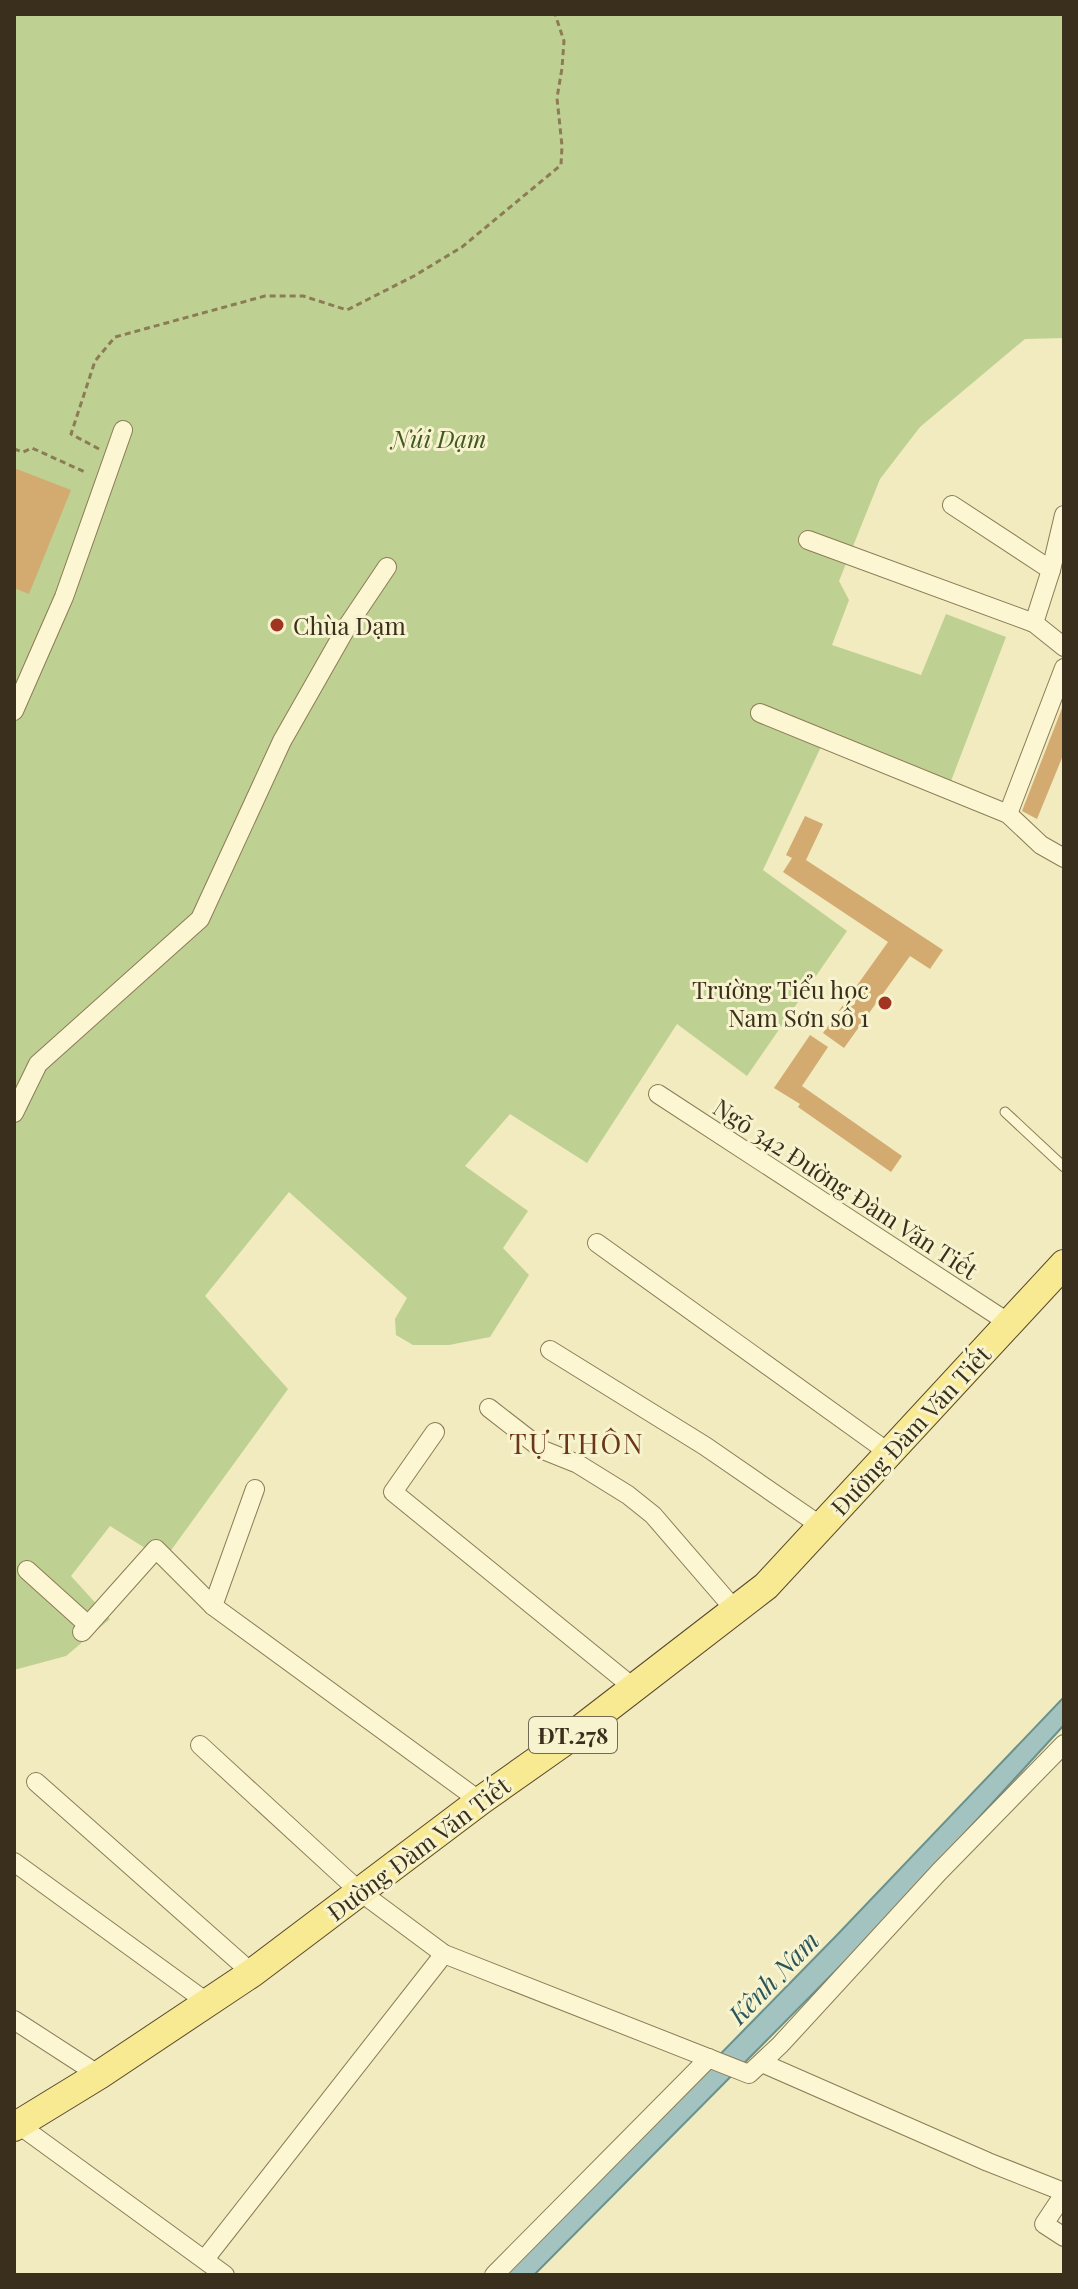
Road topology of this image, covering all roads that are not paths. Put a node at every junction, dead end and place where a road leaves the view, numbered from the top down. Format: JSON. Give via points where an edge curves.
{"nodes":[{"id":1,"x":123,"y":430,"type":"dead end"},
{"id":2,"x":952,"y":505,"type":"dead end"},
{"id":3,"x":1064,"y":515,"type":"edge"},
{"id":4,"x":808,"y":540,"type":"dead end"},
{"id":5,"x":387,"y":567,"type":"dead end"},
{"id":6,"x":1051,"y":570,"type":"junction"},
{"id":7,"x":1034,"y":623,"type":"junction"},
{"id":8,"x":1064,"y":647,"type":"edge"},
{"id":9,"x":1064,"y":668,"type":"edge"},
{"id":10,"x":14,"y":711,"type":"edge"},
{"id":11,"x":760,"y":713,"type":"dead end"},
{"id":12,"x":1008,"y":814,"type":"junction"},
{"id":13,"x":1064,"y":858,"type":"edge"},
{"id":14,"x":658,"y":1094,"type":"dead end"},
{"id":15,"x":1005,"y":1112,"type":"dead end"},
{"id":16,"x":14,"y":1113,"type":"edge"},
{"id":17,"x":1064,"y":1167,"type":"edge"},
{"id":18,"x":597,"y":1243,"type":"dead end"},
{"id":19,"x":1064,"y":1264,"type":"edge"},
{"id":20,"x":1009,"y":1323,"type":"junction"},
{"id":21,"x":550,"y":1350,"type":"dead end"},
{"id":22,"x":489,"y":1408,"type":"dead end"},
{"id":23,"x":435,"y":1432,"type":"dead end"},
{"id":24,"x":888,"y":1452,"type":"junction"},
{"id":25,"x":255,"y":1489,"type":"dead end"},
{"id":26,"x":821,"y":1526,"type":"junction"},
{"id":27,"x":27,"y":1570,"type":"dead end"},
{"id":28,"x":213,"y":1606,"type":"junction"},
{"id":29,"x":735,"y":1610,"type":"junction"},
{"id":30,"x":634,"y":1688,"type":"junction"},
{"id":31,"x":1064,"y":1744,"type":"edge"},
{"id":32,"x":200,"y":1745,"type":"dead end"},
{"id":33,"x":36,"y":1782,"type":"dead end"},
{"id":34,"x":480,"y":1801,"type":"junction"},
{"id":35,"x":14,"y":1862,"type":"edge"},
{"id":36,"x":359,"y":1891,"type":"junction"},
{"id":37,"x":444,"y":1954,"type":"junction"},
{"id":38,"x":252,"y":1973,"type":"junction"},
{"id":39,"x":208,"y":2003,"type":"junction"},
{"id":40,"x":14,"y":2020,"type":"edge"},
{"id":41,"x":709,"y":2058,"type":"junction"},
{"id":42,"x":756,"y":2068,"type":"junction"},
{"id":43,"x":99,"y":2075,"type":"junction"},
{"id":44,"x":16,"y":2126,"type":"edge"},
{"id":45,"x":1064,"y":2193,"type":"edge"},
{"id":46,"x":1064,"y":2237,"type":"edge"},
{"id":47,"x":205,"y":2259,"type":"junction"},
{"id":48,"x":225,"y":2275,"type":"edge"},
{"id":49,"x":494,"y":2275,"type":"edge"}],
"edges":[{"from":1,"to":10,"type":"street","via":[[64,597]]},
{"from":2,"to":6,"type":"street"},
{"from":3,"to":6,"type":"street"},
{"from":4,"to":7,"type":"street"},
{"from":5,"to":16,"type":"street","via":[[282,741],[200,919],[38,1064]]},
{"from":6,"to":7,"type":"street"},
{"from":7,"to":8,"type":"street"},
{"from":9,"to":12,"type":"street"},
{"from":11,"to":12,"type":"street"},
{"from":12,"to":13,"type":"street"},
{"from":14,"to":20,"type":"street","name":"Ngõ 342 Đường Đàm Văn Tiết"},
{"from":15,"to":17,"type":"lane"},
{"from":18,"to":24,"type":"street"},
{"from":19,"to":20,"type":"main road","name":"Đường Đàm Văn Tiết","number":"ĐT.278"},
{"from":20,"to":24,"type":"main road","name":"Đường Đàm Văn Tiết","number":"ĐT.278"},
{"from":21,"to":26,"type":"street"},
{"from":22,"to":29,"type":"street","via":[[543,1450],[578,1464],[653,1515]]},
{"from":23,"to":30,"type":"street","via":[[393,1492]]},
{"from":24,"to":26,"type":"main road","name":"Đường Đàm Văn Tiết","number":"ĐT.278"},
{"from":25,"to":28,"type":"street"},
{"from":26,"to":29,"type":"main road","name":"Đường Đàm Văn Tiết","number":"ĐT.278","via":[[766,1586]]},
{"from":27,"to":28,"type":"street","via":[[85,1628],[156,1549]]},
{"from":28,"to":34,"type":"street"},
{"from":29,"to":30,"type":"main road","name":"Đường Đàm Văn Tiết","number":"ĐT.278"},
{"from":30,"to":34,"type":"main road","name":"Đường Đàm Văn Tiết","number":"ĐT.278"},
{"from":31,"to":42,"type":"street"},
{"from":32,"to":36,"type":"street"},
{"from":33,"to":38,"type":"street"},
{"from":34,"to":36,"type":"main road","name":"Đường Đàm Văn Tiết","number":"ĐT.278"},
{"from":35,"to":39,"type":"street"},
{"from":36,"to":37,"type":"street"},
{"from":36,"to":38,"type":"main road","name":"Đường Đàm Văn Tiết","number":"ĐT.278"},
{"from":37,"to":41,"type":"street"},
{"from":37,"to":47,"type":"street"},
{"from":38,"to":39,"type":"main road","name":"Đường Đàm Văn Tiết","number":"ĐT.278"},
{"from":39,"to":43,"type":"main road","name":"Đường Đàm Văn Tiết","number":"ĐT.278"},
{"from":40,"to":43,"type":"street"},
{"from":41,"to":42,"type":"street"},
{"from":41,"to":49,"type":"street"},
{"from":42,"to":45,"type":"street"},
{"from":43,"to":44,"type":"main road","name":"Đường Đàm Văn Tiết","number":"ĐT.278"},
{"from":44,"to":47,"type":"street"},
{"from":45,"to":46,"type":"street","via":[[1044,2224]]},
{"from":47,"to":48,"type":"street"}]}
